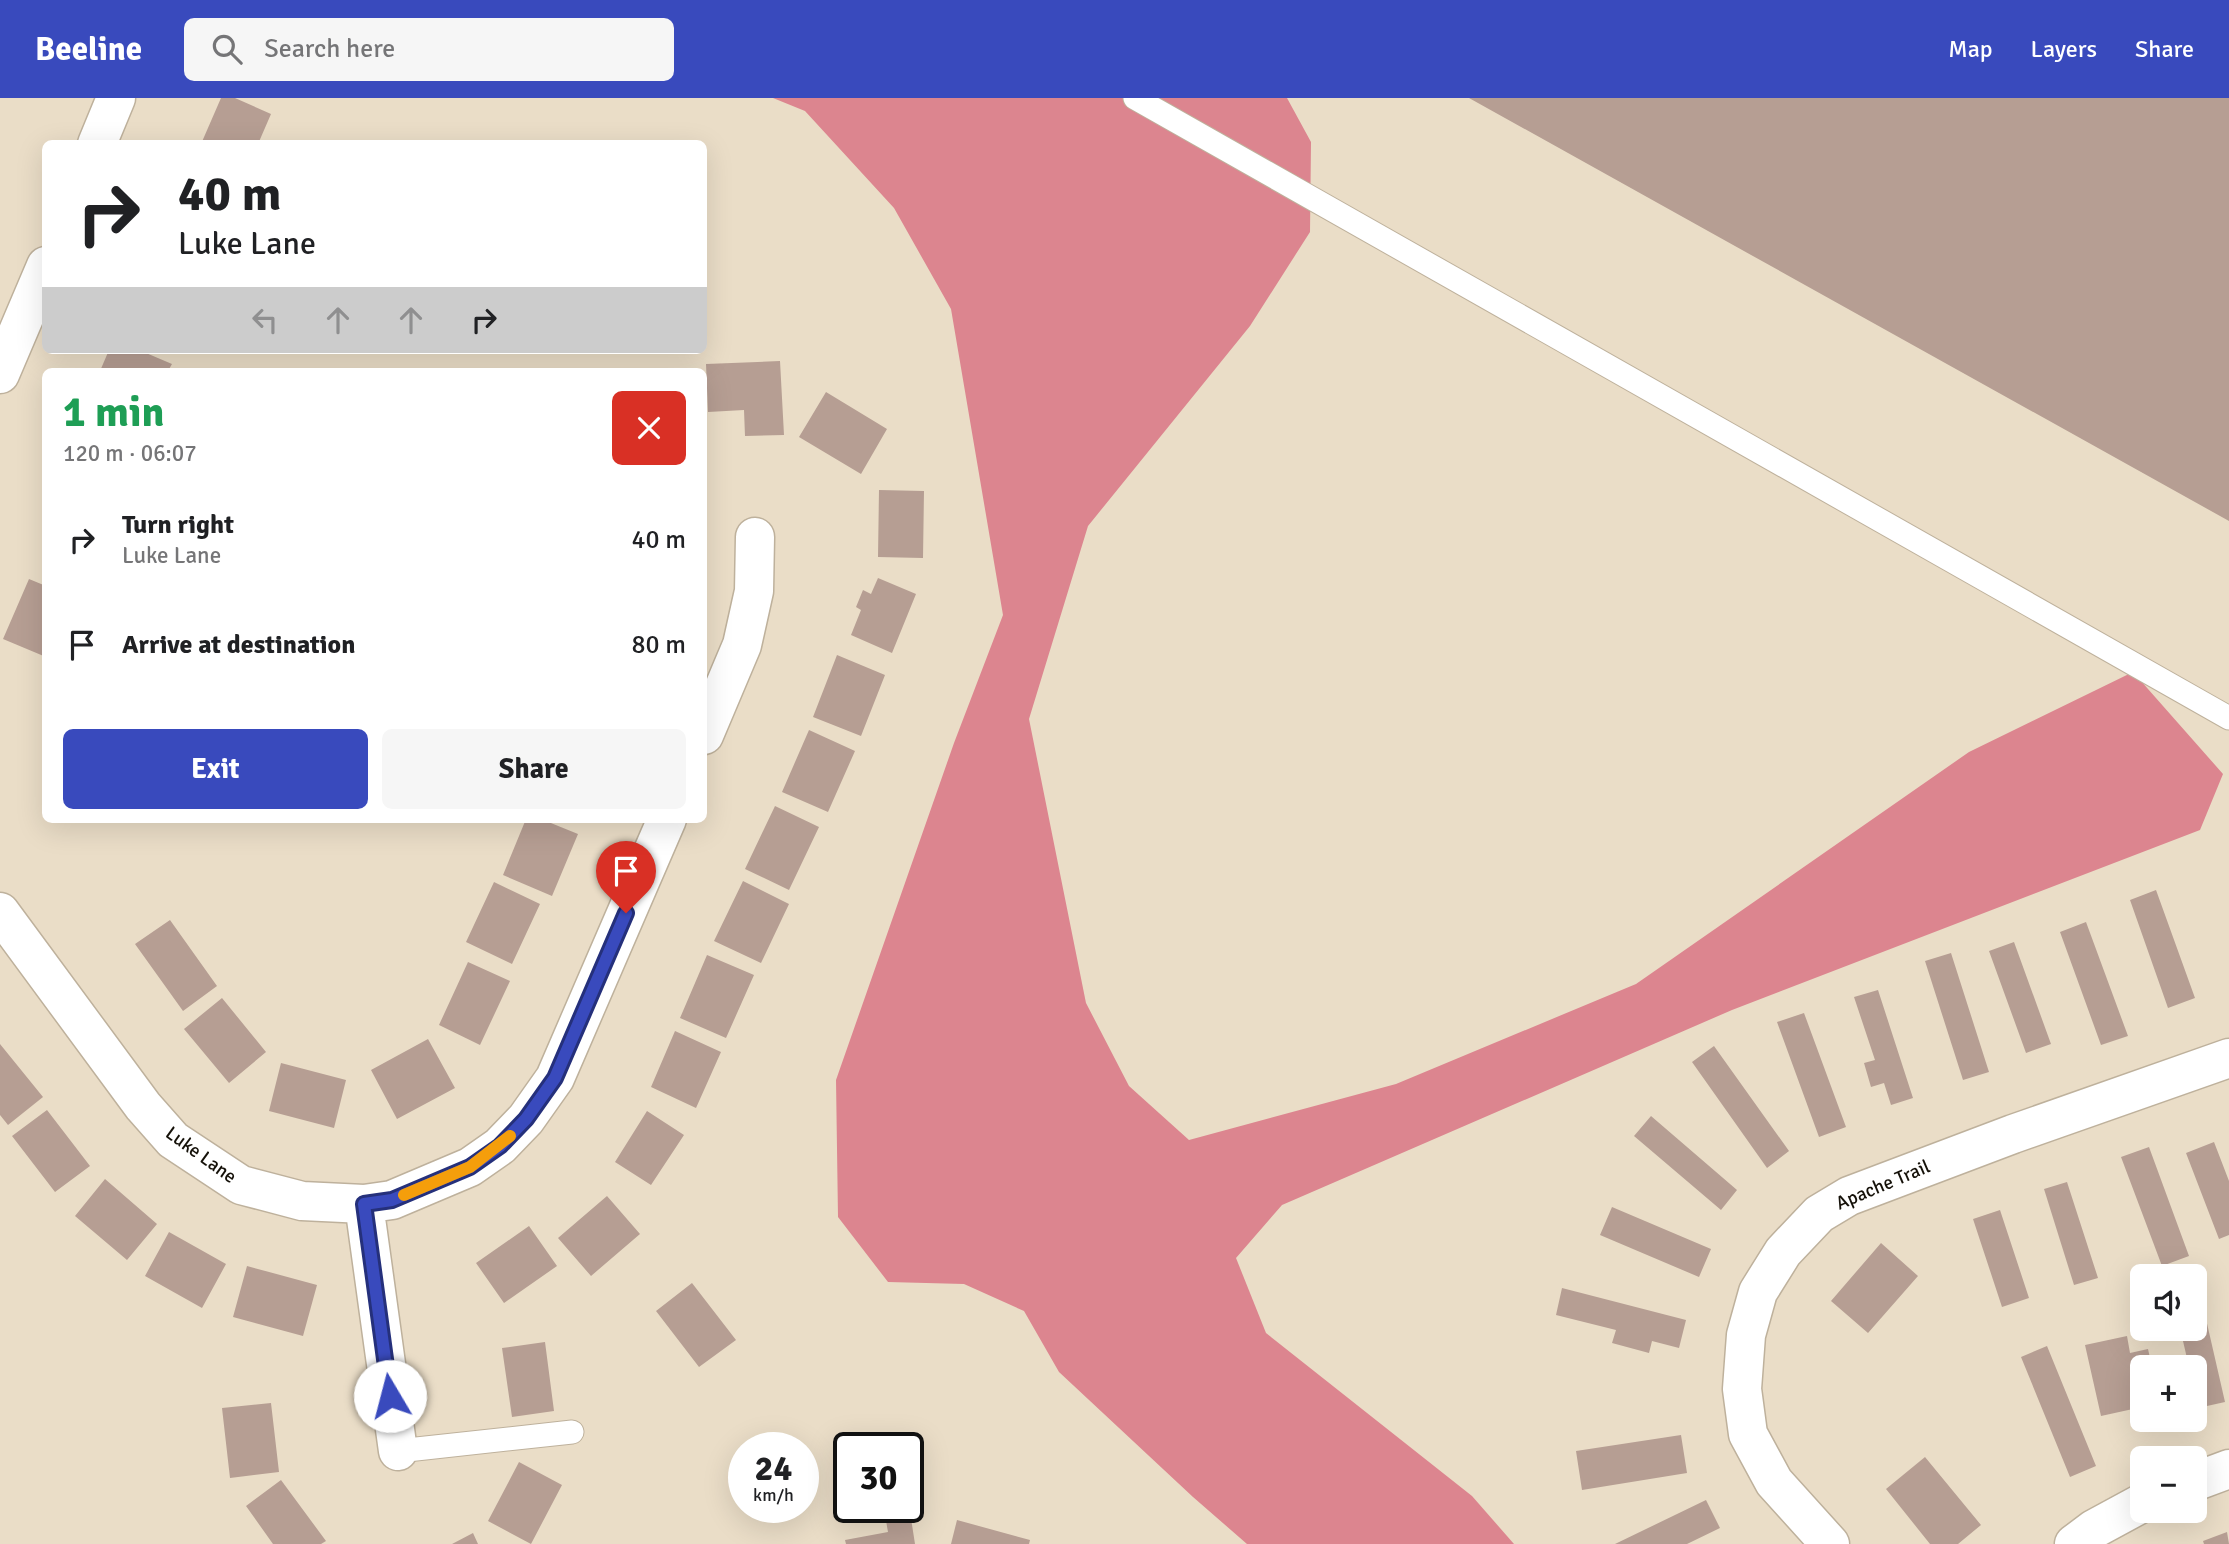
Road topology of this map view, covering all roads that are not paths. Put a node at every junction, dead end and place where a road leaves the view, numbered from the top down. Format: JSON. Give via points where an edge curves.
{"nodes":[{"id":1,"x":116,"y":98,"type":"edge"},
{"id":2,"x":1135,"y":98,"type":"edge"},
{"id":3,"x":99,"y":140,"type":"edge"},
{"id":4,"x":42,"y":275,"type":"edge"},
{"id":5,"x":0,"y":374,"type":"edge"},
{"id":6,"x":755,"y":537,"type":"dead end"},
{"id":7,"x":2229,"y":718,"type":"edge"},
{"id":8,"x":707,"y":728,"type":"edge"},
{"id":9,"x":665,"y":823,"type":"edge"},
{"id":10,"x":0,"y":912,"type":"edge"},
{"id":11,"x":2229,"y":1058,"type":"edge"},
{"id":12,"x":364,"y":1204,"type":"junction"},
{"id":13,"x":572,"y":1432,"type":"dead end"},
{"id":14,"x":398,"y":1451,"type":"joint"},
{"id":15,"x":2229,"y":1469,"type":"edge"},
{"id":16,"x":2207,"y":1477,"type":"edge"},
{"id":17,"x":2130,"y":1510,"type":"edge"},
{"id":18,"x":1830,"y":1544,"type":"edge"},
{"id":19,"x":2074,"y":1544,"type":"edge"}],
"edges":[{"from":1,"to":3,"type":"street"},
{"from":2,"to":7,"type":"lane"},
{"from":4,"to":5,"type":"street"},
{"from":6,"to":8,"type":"street","via":[[754,591],[742,645]]},
{"from":9,"to":12,"type":"street","name":"Luke Lane","via":[[555,1078],[526,1119],[500,1146],[470,1167],[392,1200]]},
{"from":10,"to":12,"type":"street","name":"Luke Lane","via":[[173,1140],[241,1185],[302,1201]]},
{"from":11,"to":18,"type":"street","name":"Apache Trail","via":[[1849,1196],[1819,1214],[1783,1252],[1758,1292],[1746,1335],[1742,1389],[1748,1434],[1774,1482]]},
{"from":12,"to":14,"type":"street"},
{"from":13,"to":14,"type":"lane"},
{"from":15,"to":16,"type":"street"},
{"from":17,"to":19,"type":"street"}]}
